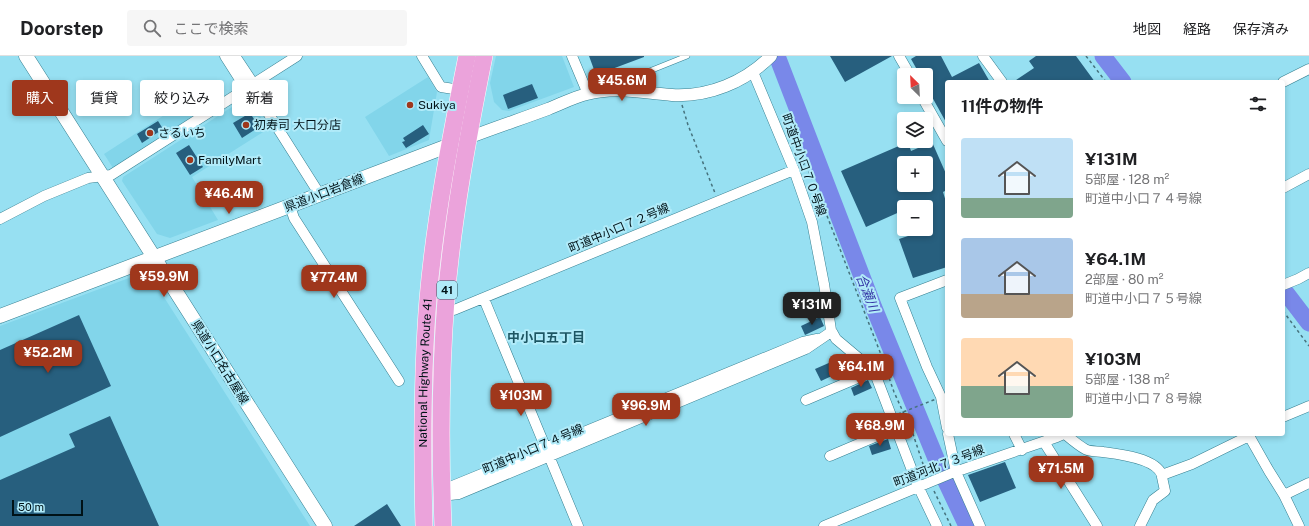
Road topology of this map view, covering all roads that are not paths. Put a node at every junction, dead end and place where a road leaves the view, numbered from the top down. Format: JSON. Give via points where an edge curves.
{"nodes":[{"id":1,"x":26,"y":56,"type":"edge"},
{"id":2,"x":225,"y":56,"type":"edge"},
{"id":3,"x":235,"y":56,"type":"edge"},
{"id":4,"x":297,"y":56,"type":"edge"},
{"id":5,"x":422,"y":56,"type":"edge"},
{"id":6,"x":467,"y":56,"type":"edge"},
{"id":7,"x":484,"y":56,"type":"edge"},
{"id":8,"x":572,"y":56,"type":"edge"},
{"id":9,"x":688,"y":56,"type":"edge"},
{"id":10,"x":899,"y":56,"type":"edge"},
{"id":11,"x":983,"y":56,"type":"edge"},
{"id":12,"x":768,"y":59,"type":"edge"},
{"id":13,"x":906,"y":68,"type":"edge"},
{"id":14,"x":1309,"y":69,"type":"edge"},
{"id":15,"x":753,"y":72,"type":"junction"},
{"id":16,"x":242,"y":80,"type":"edge"},
{"id":17,"x":250,"y":80,"type":"edge"},
{"id":18,"x":260,"y":80,"type":"edge"},
{"id":19,"x":1001,"y":80,"type":"edge"},
{"id":20,"x":1285,"y":81,"type":"edge"},
{"id":21,"x":460,"y":90,"type":"junction"},
{"id":22,"x":639,"y":91,"type":"junction"},
{"id":23,"x":588,"y":94,"type":"junction"},
{"id":24,"x":232,"y":98,"type":"edge"},
{"id":25,"x":926,"y":104,"type":"edge"},
{"id":26,"x":267,"y":116,"type":"edge"},
{"id":27,"x":945,"y":137,"type":"edge"},
{"id":28,"x":468,"y":138,"type":"junction"},
{"id":29,"x":450,"y":145,"type":"junction"},
{"id":30,"x":794,"y":170,"type":"junction"},
{"id":31,"x":1309,"y":174,"type":"edge"},
{"id":32,"x":104,"y":176,"type":"junction"},
{"id":33,"x":1285,"y":187,"type":"edge"},
{"id":34,"x":320,"y":194,"type":"junction"},
{"id":35,"x":290,"y":206,"type":"junction"},
{"id":36,"x":0,"y":219,"type":"edge"},
{"id":37,"x":154,"y":258,"type":"junction"},
{"id":38,"x":1309,"y":273,"type":"edge"},
{"id":39,"x":945,"y":281,"type":"edge"},
{"id":40,"x":1286,"y":284,"type":"edge"},
{"id":41,"x":484,"y":299,"type":"junction"},
{"id":42,"x":454,"y":310,"type":"dead end"},
{"id":43,"x":0,"y":316,"type":"edge"},
{"id":44,"x":827,"y":335,"type":"junction"},
{"id":45,"x":874,"y":371,"type":"junction"},
{"id":46,"x":399,"y":381,"type":"dead end"},
{"id":47,"x":806,"y":400,"type":"dead end"},
{"id":48,"x":1309,"y":406,"type":"edge"},
{"id":49,"x":1285,"y":416,"type":"edge"},
{"id":50,"x":945,"y":418,"type":"edge"},
{"id":51,"x":896,"y":428,"type":"junction"},
{"id":52,"x":948,"y":436,"type":"edge"},
{"id":53,"x":1015,"y":436,"type":"edge"},
{"id":54,"x":1059,"y":436,"type":"edge"},
{"id":55,"x":1067,"y":436,"type":"edge"},
{"id":56,"x":1247,"y":436,"type":"edge"},
{"id":57,"x":1250,"y":436,"type":"edge"},
{"id":58,"x":1044,"y":442,"type":"junction"},
{"id":59,"x":1022,"y":450,"type":"junction"},
{"id":60,"x":548,"y":452,"type":"junction"},
{"id":61,"x":830,"y":456,"type":"dead end"},
{"id":62,"x":954,"y":473,"type":"junction"},
{"id":63,"x":1162,"y":475,"type":"junction"},
{"id":64,"x":1309,"y":484,"type":"edge"},
{"id":65,"x":918,"y":486,"type":"junction"},
{"id":66,"x":450,"y":491,"type":"dead end"},
{"id":67,"x":1284,"y":494,"type":"junction"},
{"id":68,"x":325,"y":526,"type":"edge"},
{"id":69,"x":424,"y":526,"type":"edge"},
{"id":70,"x":443,"y":526,"type":"edge"},
{"id":71,"x":578,"y":526,"type":"edge"},
{"id":72,"x":824,"y":526,"type":"edge"},
{"id":73,"x":937,"y":526,"type":"edge"},
{"id":74,"x":980,"y":526,"type":"edge"},
{"id":75,"x":1097,"y":526,"type":"edge"},
{"id":76,"x":1140,"y":526,"type":"edge"},
{"id":77,"x":1299,"y":526,"type":"edge"}],
"edges":[{"from":1,"to":32,"type":"main road","name":"県道小口名古屋線"},
{"from":2,"to":16,"type":"street"},
{"from":3,"to":17,"type":"street"},
{"from":4,"to":18,"type":"street"},
{"from":5,"to":21,"type":"street","via":[[441,86]]},
{"from":6,"to":21,"type":"highway","name":"National Highway Route 41","number":"41"},
{"from":7,"to":28,"type":"highway","name":"National Highway Route 41","number":"41"},
{"from":8,"to":23,"type":"street"},
{"from":9,"to":22,"type":"lane","via":[[647,72]]},
{"from":10,"to":13,"type":"street"},
{"from":11,"to":19,"type":"street"},
{"from":12,"to":15,"type":"street"},
{"from":14,"to":20,"type":"street"},
{"from":15,"to":22,"type":"street","via":[[731,84],[705,92],[681,95]]},
{"from":15,"to":30,"type":"street","name":"町道中小口７０号線"},
{"from":21,"to":29,"type":"highway","name":"National Highway Route 41","number":"41"},
{"from":22,"to":23,"type":"street","via":[[612,90]]},
{"from":23,"to":28,"type":"street"},
{"from":24,"to":32,"type":"street","via":[[111,175]]},
{"from":25,"to":27,"type":"street"},
{"from":26,"to":34,"type":"street"},
{"from":28,"to":29,"type":"main road","name":"県道小口岩倉線"},
{"from":28,"to":70,"type":"highway","name":"National Highway Route 41","number":"41","via":[[452,245],[444,339],[440,462]]},
{"from":29,"to":34,"type":"main road","name":"県道小口岩倉線"},
{"from":29,"to":69,"type":"highway","name":"National Highway Route 41","number":"41","via":[[436,227],[426,322]]},
{"from":30,"to":41,"type":"street","name":"町道中小口７２号線"},
{"from":30,"to":44,"type":"street","name":"町道中小口７０号線","via":[[812,222],[824,284]]},
{"from":31,"to":33,"type":"street"},
{"from":32,"to":36,"type":"street","via":[[88,178]]},
{"from":32,"to":37,"type":"main road","name":"県道小口名古屋線"},
{"from":34,"to":35,"type":"main road","name":"県道小口岩倉線"},
{"from":35,"to":37,"type":"main road","name":"県道小口岩倉線"},
{"from":35,"to":46,"type":"street","via":[[294,218]]},
{"from":37,"to":43,"type":"main road","name":"県道小口岩倉線"},
{"from":37,"to":68,"type":"main road","name":"県道小口名古屋線"},
{"from":38,"to":40,"type":"street"},
{"from":39,"to":50,"type":"street","via":[[900,298],[941,397]]},
{"from":41,"to":42,"type":"street","name":"町道中小口７２号線"},
{"from":41,"to":60,"type":"street"},
{"from":44,"to":45,"type":"street","via":[[836,339]]},
{"from":44,"to":60,"type":"street","name":"町道中小口７４号線","via":[[803,342]]},
{"from":45,"to":47,"type":"street"},
{"from":45,"to":51,"type":"street"},
{"from":48,"to":49,"type":"street"},
{"from":51,"to":61,"type":"street"},
{"from":51,"to":65,"type":"street"},
{"from":52,"to":62,"type":"street"},
{"from":53,"to":59,"type":"street"},
{"from":54,"to":58,"type":"street","name":"町道河北７３号線"},
{"from":55,"to":63,"type":"street","via":[[1086,450],[1143,460],[1155,466]]},
{"from":56,"to":63,"type":"street","via":[[1192,464]]},
{"from":57,"to":67,"type":"street"},
{"from":58,"to":59,"type":"street","name":"町道河北７３号線"},
{"from":58,"to":75,"type":"street"},
{"from":59,"to":62,"type":"street","name":"町道河北７３号線"},
{"from":60,"to":66,"type":"street","name":"町道中小口７４号線"},
{"from":60,"to":71,"type":"street"},
{"from":62,"to":65,"type":"street","name":"町道河北７３号線"},
{"from":62,"to":74,"type":"street"},
{"from":63,"to":76,"type":"street","via":[[1165,491],[1153,500]]},
{"from":64,"to":67,"type":"street"},
{"from":65,"to":72,"type":"street","name":"町道河北７３号線"},
{"from":65,"to":73,"type":"street"},
{"from":67,"to":77,"type":"street"}]}
